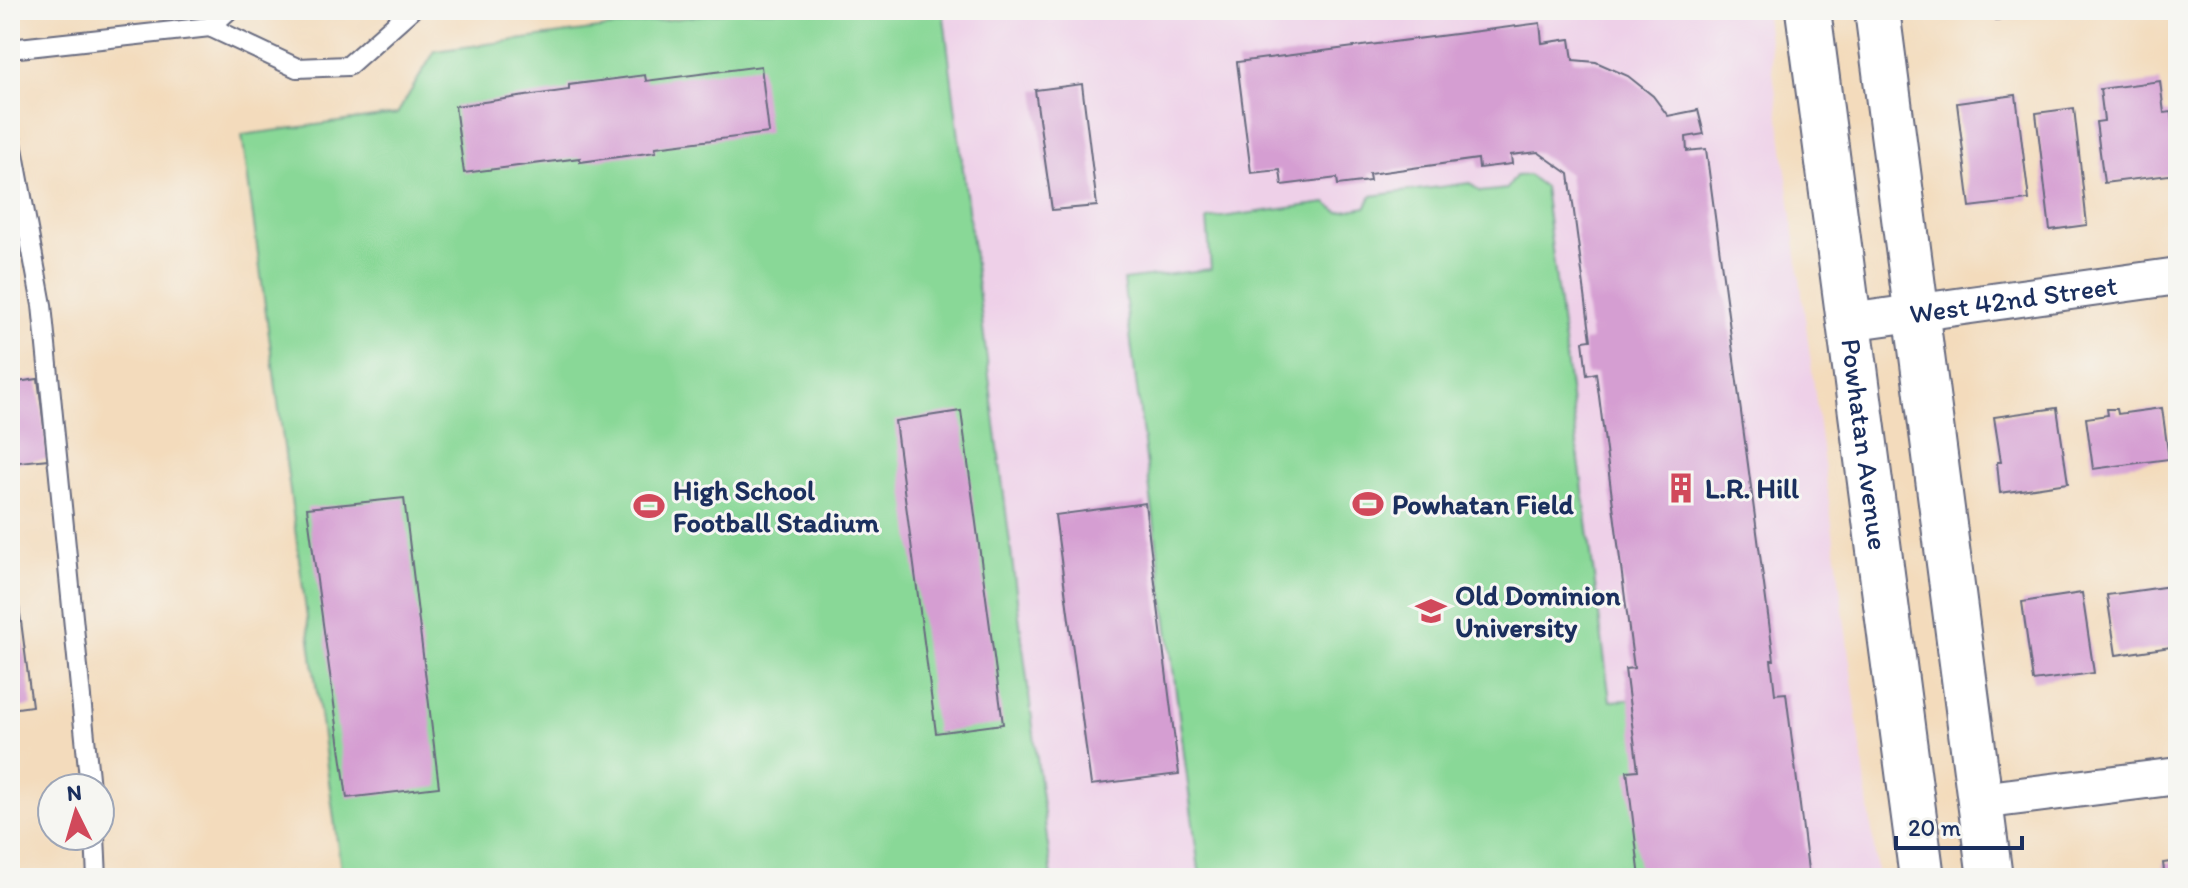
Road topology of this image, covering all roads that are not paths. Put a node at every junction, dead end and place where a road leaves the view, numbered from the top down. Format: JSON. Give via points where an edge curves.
{"nodes":[{"id":1,"x":229,"y":10,"type":"edge"},
{"id":2,"x":411,"y":10,"type":"edge"},
{"id":3,"x":1808,"y":10,"type":"edge"},
{"id":4,"x":1877,"y":10,"type":"edge"},
{"id":5,"x":210,"y":27,"type":"junction"},
{"id":6,"x":10,"y":49,"type":"edge"},
{"id":7,"x":10,"y":132,"type":"edge"},
{"id":8,"x":2178,"y":276,"type":"edge"},
{"id":9,"x":1916,"y":313,"type":"junction"},
{"id":10,"x":1849,"y":322,"type":"junction"},
{"id":11,"x":88,"y":772,"type":"edge"},
{"id":12,"x":2178,"y":776,"type":"edge"},
{"id":13,"x":1980,"y":801,"type":"junction"},
{"id":14,"x":96,"y":852,"type":"edge"},
{"id":15,"x":97,"y":878,"type":"edge"},
{"id":16,"x":1922,"y":878,"type":"edge"},
{"id":17,"x":1990,"y":878,"type":"edge"}],
"edges":[{"from":1,"to":5,"type":"lane"},
{"from":2,"to":5,"type":"lane","via":[[348,66],[297,68]]},
{"from":3,"to":10,"type":"street","name":"Powhatan Avenue"},
{"from":4,"to":9,"type":"street"},
{"from":5,"to":6,"type":"lane"},
{"from":7,"to":11,"type":"lane","via":[[42,305]]},
{"from":8,"to":9,"type":"street","name":"West 42nd Street"},
{"from":9,"to":10,"type":"street","name":"West 42nd Street"},
{"from":9,"to":13,"type":"street"},
{"from":10,"to":16,"type":"street","name":"Powhatan Avenue"},
{"from":12,"to":13,"type":"street"},
{"from":13,"to":17,"type":"street"},
{"from":14,"to":15,"type":"lane"}]}
